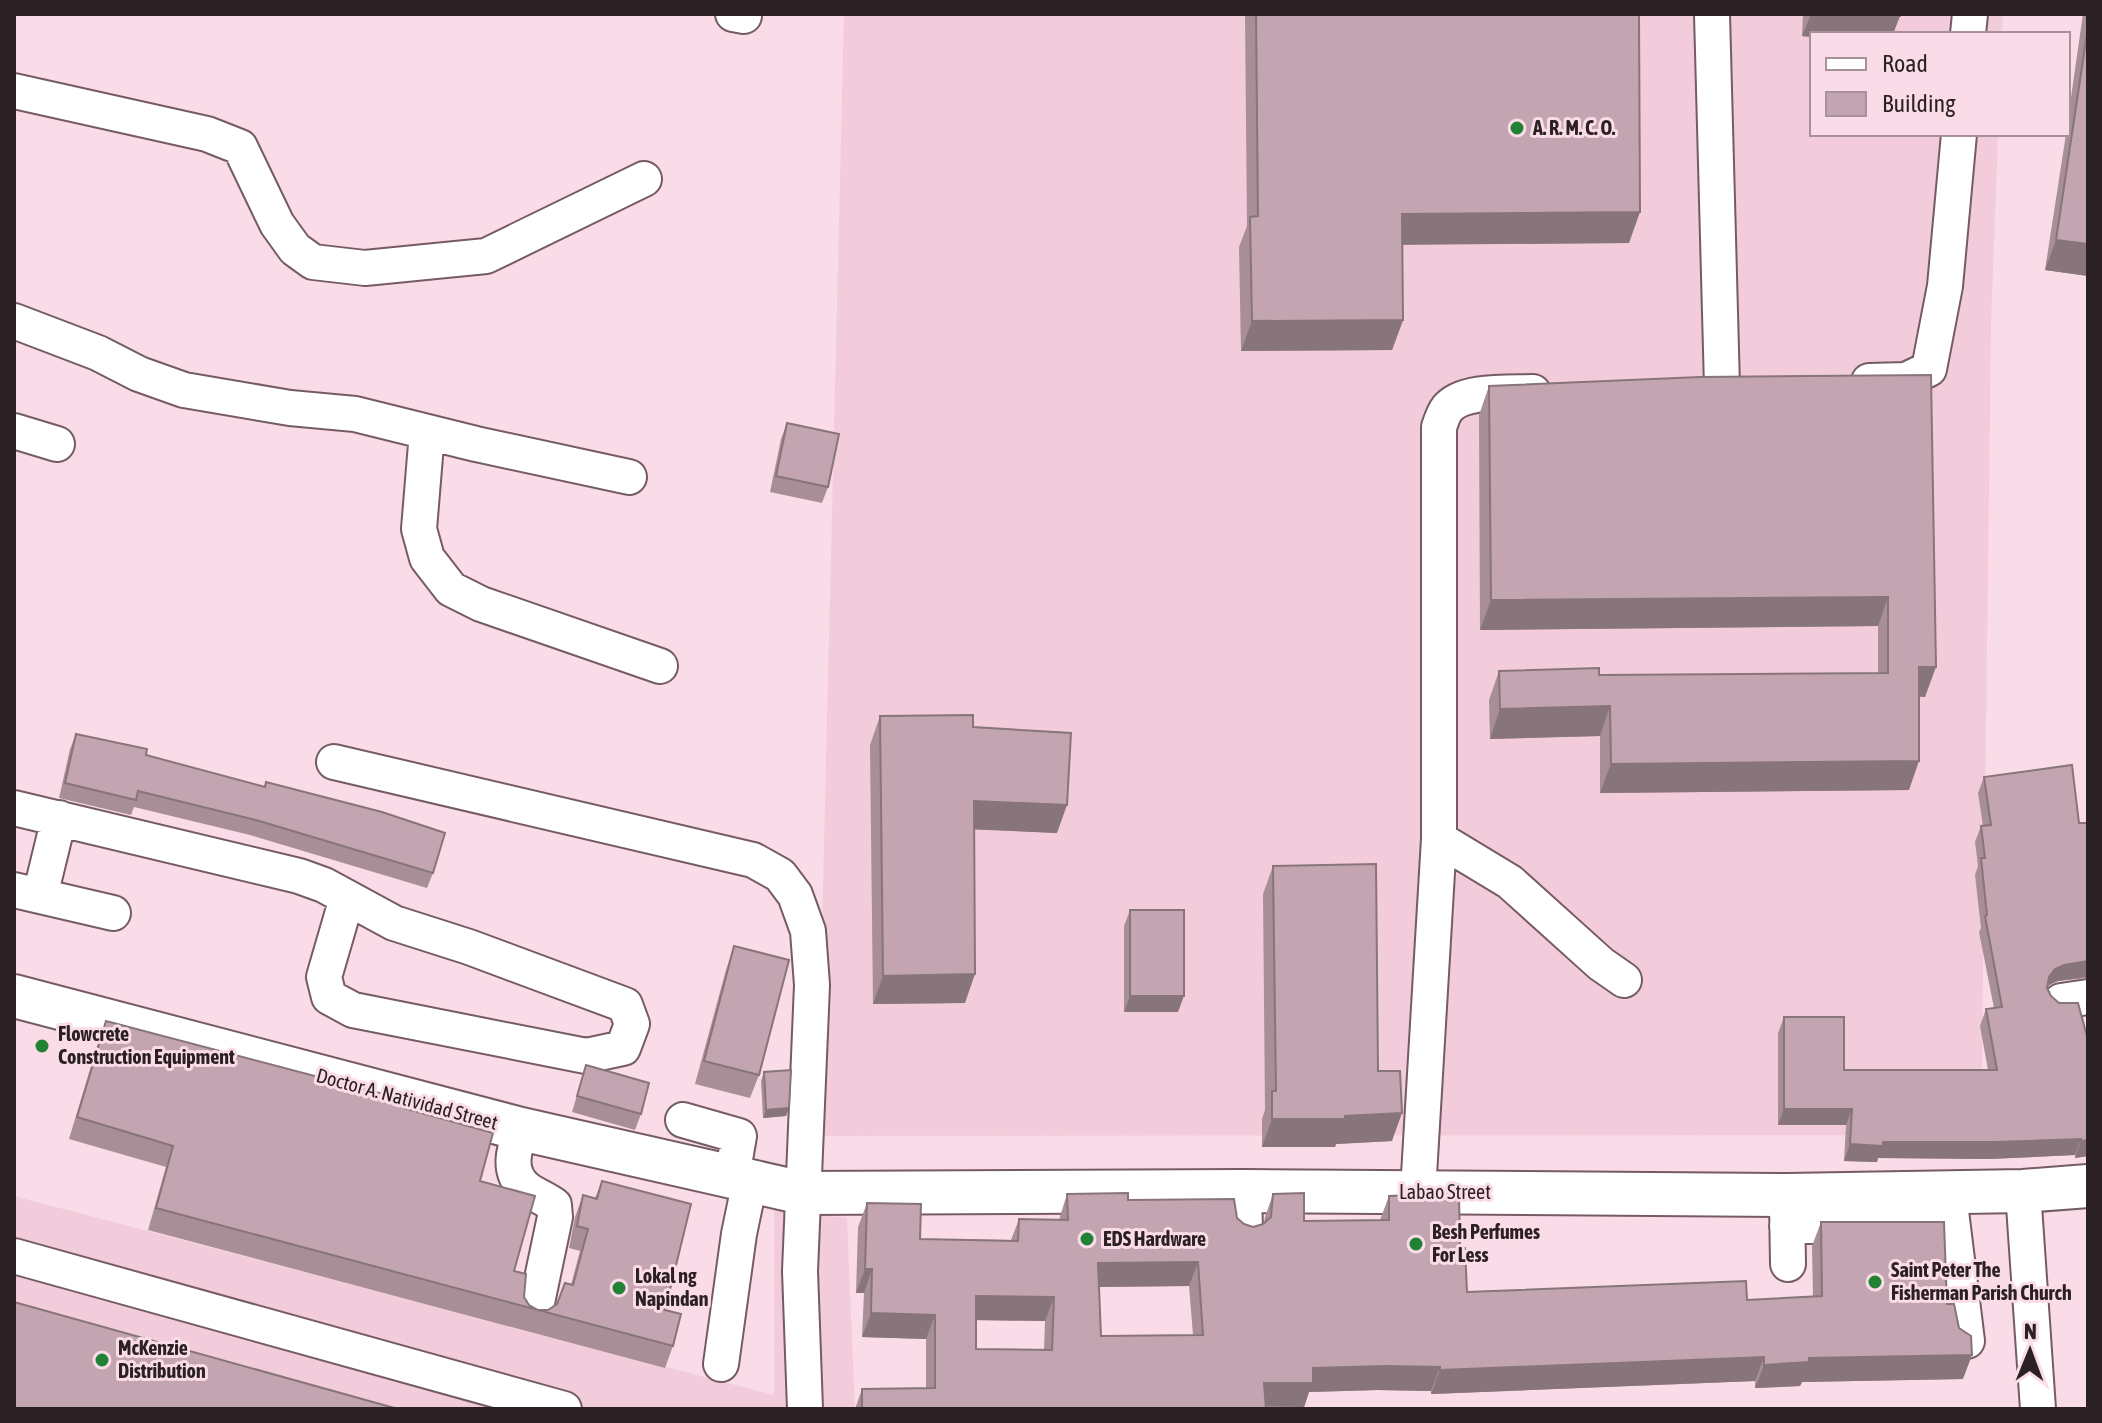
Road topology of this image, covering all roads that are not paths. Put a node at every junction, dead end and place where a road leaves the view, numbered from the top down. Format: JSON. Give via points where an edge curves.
{"nodes":[{"id":1,"x":1712,"y":14,"type":"edge"},
{"id":2,"x":14,"y":91,"type":"edge"},
{"id":3,"x":1959,"y":136,"type":"edge"},
{"id":4,"x":644,"y":179,"type":"dead end"},
{"id":5,"x":14,"y":321,"type":"edge"},
{"id":6,"x":1845,"y":382,"type":"edge"},
{"id":7,"x":1722,"y":387,"type":"edge"},
{"id":8,"x":1565,"y":391,"type":"edge"},
{"id":9,"x":14,"y":431,"type":"edge"},
{"id":10,"x":427,"y":432,"type":"junction"},
{"id":11,"x":57,"y":444,"type":"dead end"},
{"id":12,"x":629,"y":477,"type":"dead end"},
{"id":13,"x":660,"y":666,"type":"dead end"},
{"id":14,"x":334,"y":762,"type":"dead end"},
{"id":15,"x":14,"y":808,"type":"edge"},
{"id":16,"x":59,"y":818,"type":"junction"},
{"id":17,"x":1439,"y":839,"type":"junction"},
{"id":18,"x":27,"y":893,"type":"edge"},
{"id":19,"x":347,"y":898,"type":"junction"},
{"id":20,"x":113,"y":913,"type":"dead end"},
{"id":21,"x":1624,"y":980,"type":"dead end"},
{"id":22,"x":14,"y":996,"type":"edge"},
{"id":23,"x":683,"y":1120,"type":"dead end"},
{"id":24,"x":521,"y":1129,"type":"junction"},
{"id":25,"x":741,"y":1179,"type":"junction"},
{"id":26,"x":2088,"y":1186,"type":"edge"},
{"id":27,"x":2023,"y":1191,"type":"junction"},
{"id":28,"x":1418,"y":1192,"type":"junction"},
{"id":29,"x":803,"y":1193,"type":"junction"},
{"id":30,"x":1950,"y":1209,"type":"junction"},
{"id":31,"x":1787,"y":1211,"type":"junction"},
{"id":32,"x":14,"y":1256,"type":"edge"},
{"id":33,"x":1788,"y":1264,"type":"dead end"},
{"id":34,"x":535,"y":1312,"type":"edge"},
{"id":35,"x":1967,"y":1341,"type":"edge"},
{"id":36,"x":721,"y":1364,"type":"dead end"},
{"id":37,"x":564,"y":1409,"type":"edge"},
{"id":38,"x":805,"y":1409,"type":"edge"},
{"id":39,"x":2038,"y":1409,"type":"edge"}],
"edges":[{"from":1,"to":7,"type":"street"},
{"from":2,"to":4,"type":"street","via":[[207,134],[240,147],[277,224],[295,249],[313,262],[365,268],[486,256]]},
{"from":3,"to":6,"type":"street","via":[[1945,286],[1929,369],[1906,380]]},
{"from":5,"to":10,"type":"street","via":[[184,390],[355,414]]},
{"from":8,"to":17,"type":"street","via":[[1459,399],[1446,409],[1439,427]]},
{"from":9,"to":11,"type":"street"},
{"from":10,"to":12,"type":"street"},
{"from":10,"to":13,"type":"street","via":[[419,529],[427,558],[451,589]]},
{"from":14,"to":29,"type":"street","via":[[753,860],[780,875],[795,895],[808,931],[812,985]]},
{"from":15,"to":16,"type":"street"},
{"from":16,"to":18,"type":"street"},
{"from":16,"to":19,"type":"street","via":[[299,876]]},
{"from":17,"to":21,"type":"street","via":[[1510,882]]},
{"from":17,"to":28,"type":"street"},
{"from":18,"to":20,"type":"street"},
{"from":19,"to":19,"type":"street","via":[[394,923],[625,1005],[632,1024],[623,1048],[586,1056],[341,1004],[329,997],[324,977]]},
{"from":22,"to":24,"type":"main road","name":"Doctor A. Natividad Street"},
{"from":23,"to":25,"type":"street","via":[[739,1136]]},
{"from":24,"to":25,"type":"main road","name":"Doctor A. Natividad Street"},
{"from":24,"to":34,"type":"street","via":[[513,1166],[526,1189],[554,1205],[555,1217]]},
{"from":25,"to":29,"type":"main road","name":"Doctor A. Natividad Street"},
{"from":25,"to":36,"type":"street"},
{"from":26,"to":27,"type":"main road","name":"Labao Street"},
{"from":27,"to":30,"type":"main road","name":"Labao Street"},
{"from":27,"to":39,"type":"street"},
{"from":28,"to":29,"type":"main road","name":"Labao Street","via":[[1245,1211]]},
{"from":28,"to":31,"type":"main road","name":"Labao Street"},
{"from":29,"to":38,"type":"street"},
{"from":30,"to":31,"type":"main road","name":"Labao Street"},
{"from":30,"to":35,"type":"street"},
{"from":31,"to":33,"type":"street"},
{"from":32,"to":37,"type":"street"}]}
